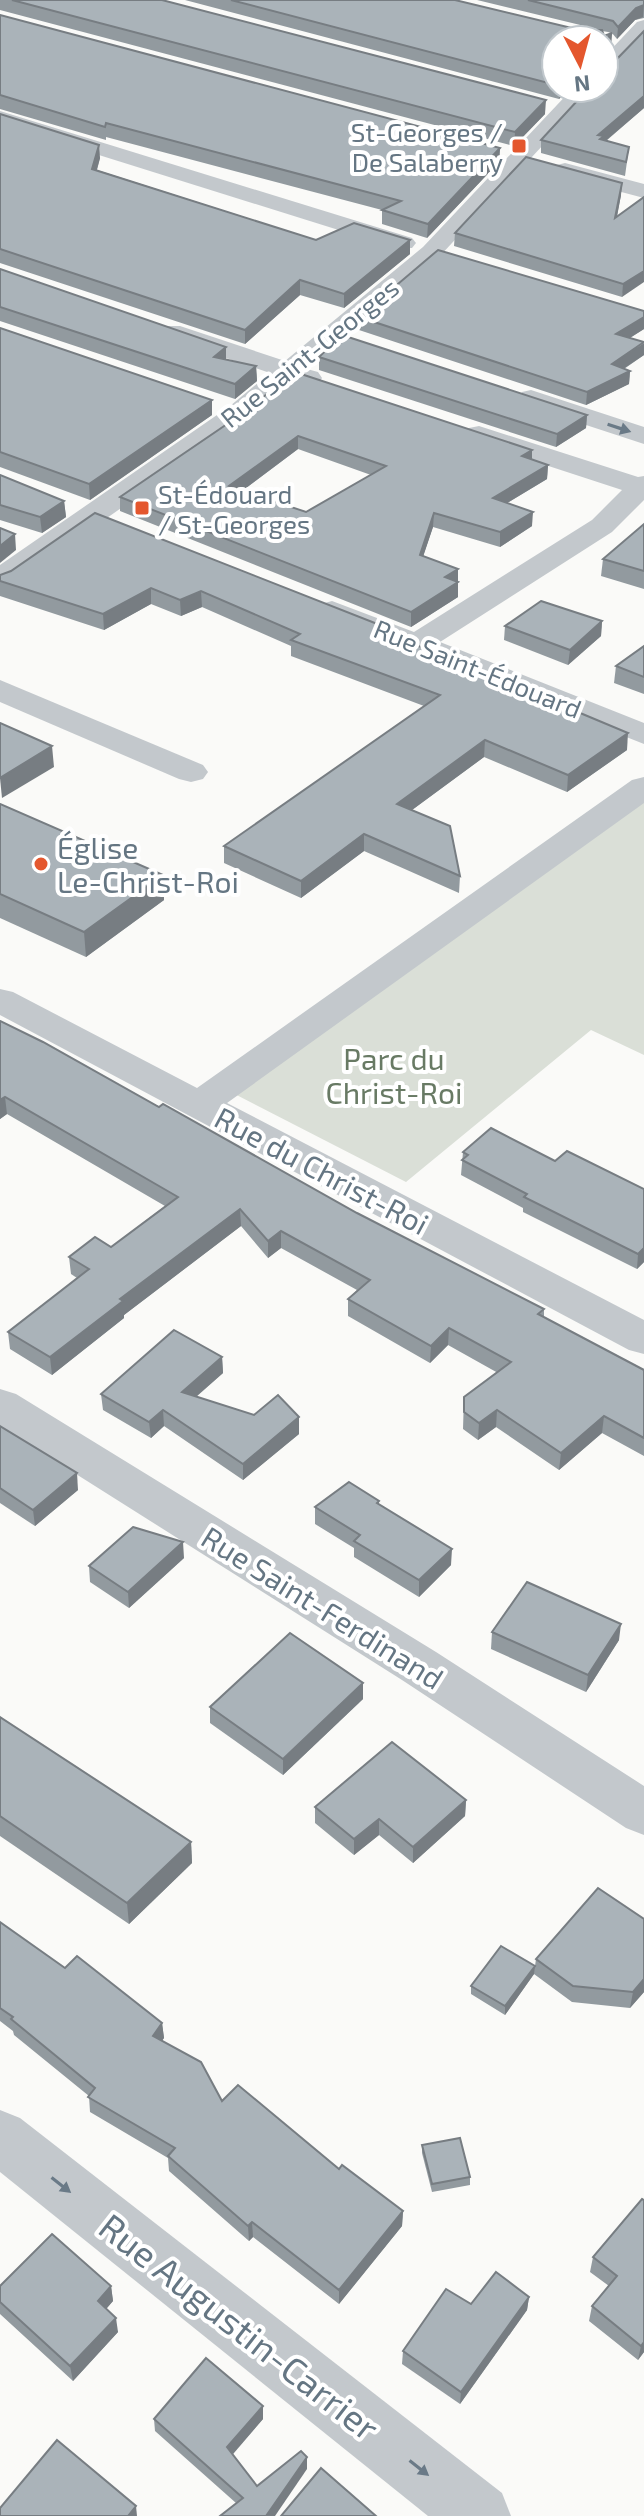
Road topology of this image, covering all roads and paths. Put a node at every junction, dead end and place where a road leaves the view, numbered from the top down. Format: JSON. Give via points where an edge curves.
{"nodes":[{"id":1,"x":644,"y":26,"type":"edge"},
{"id":2,"x":620,"y":44,"type":"edge"},
{"id":3,"x":627,"y":46,"type":"junction"},
{"id":4,"x":620,"y":53,"type":"edge"},
{"id":5,"x":556,"y":104,"type":"edge"},
{"id":6,"x":1,"y":118,"type":"edge"},
{"id":7,"x":489,"y":150,"type":"edge"},
{"id":8,"x":519,"y":159,"type":"junction"},
{"id":9,"x":644,"y":168,"type":"edge"},
{"id":10,"x":618,"y":183,"type":"junction"},
{"id":11,"x":644,"y":191,"type":"edge"},
{"id":12,"x":254,"y":196,"type":"junction"},
{"id":13,"x":270,"y":226,"type":"edge"},
{"id":14,"x":431,"y":252,"type":"junction"},
{"id":15,"x":382,"y":262,"type":"edge"},
{"id":16,"x":464,"y":262,"type":"edge"},
{"id":17,"x":408,"y":271,"type":"junction"},
{"id":18,"x":151,"y":325,"type":"edge"},
{"id":19,"x":332,"y":333,"type":"junction"},
{"id":20,"x":360,"y":342,"type":"edge"},
{"id":21,"x":287,"y":371,"type":"junction"},
{"id":22,"x":328,"y":385,"type":"edge"},
{"id":23,"x":509,"y":391,"type":"edge"},
{"id":24,"x":210,"y":402,"type":"edge"},
{"id":25,"x":240,"y":412,"type":"junction"},
{"id":26,"x":448,"y":424,"type":"edge"},
{"id":27,"x":644,"y":436,"type":"edge"},
{"id":28,"x":643,"y":486,"type":"edge"},
{"id":29,"x":55,"y":499,"type":"edge"},
{"id":30,"x":91,"y":514,"type":"junction"},
{"id":31,"x":124,"y":528,"type":"edge"},
{"id":32,"x":15,"y":536,"type":"edge"},
{"id":33,"x":45,"y":547,"type":"junction"},
{"id":34,"x":0,"y":579,"type":"edge"},
{"id":35,"x":300,"y":597,"type":"edge"},
{"id":36,"x":417,"y":643,"type":"junction"},
{"id":37,"x":0,"y":690,"type":"edge"},
{"id":38,"x":644,"y":734,"type":"edge"},
{"id":39,"x":191,"y":772,"type":"dead end"},
{"id":40,"x":644,"y":787,"type":"edge"},
{"id":41,"x":0,"y":1000,"type":"edge"},
{"id":42,"x":199,"y":1105,"type":"junction"},
{"id":43,"x":644,"y":1339,"type":"edge"},
{"id":44,"x":0,"y":1405,"type":"edge"},
{"id":45,"x":644,"y":1813,"type":"edge"},
{"id":46,"x":0,"y":2137,"type":"edge"},
{"id":47,"x":479,"y":2516,"type":"edge"}],
"edges":[{"from":1,"to":3,"type":"street"},
{"from":2,"to":3,"type":"street"},
{"from":3,"to":4,"type":"street"},
{"from":5,"to":8,"type":"street","name":"Rue Saint-Georges"},
{"from":6,"to":12,"type":"street"},
{"from":7,"to":8,"type":"street"},
{"from":8,"to":10,"type":"street"},
{"from":8,"to":14,"type":"street","name":"Rue Saint-Georges"},
{"from":9,"to":10,"type":"street"},
{"from":10,"to":11,"type":"street"},
{"from":12,"to":13,"type":"street","via":[[250,200]]},
{"from":12,"to":14,"type":"street"},
{"from":14,"to":16,"type":"street"},
{"from":14,"to":17,"type":"street","name":"Rue Saint-Georges"},
{"from":15,"to":17,"type":"street"},
{"from":17,"to":19,"type":"street","name":"Rue Saint-Georges"},
{"from":18,"to":21,"type":"street"},
{"from":19,"to":20,"type":"street"},
{"from":19,"to":21,"type":"street","name":"Rue Saint-Georges"},
{"from":21,"to":22,"type":"street"},
{"from":21,"to":25,"type":"street","name":"Rue Saint-Georges"},
{"from":23,"to":27,"type":"street","one_way":true},
{"from":24,"to":25,"type":"street"},
{"from":25,"to":30,"type":"street","name":"Rue Saint-Georges"},
{"from":26,"to":28,"type":"street"},
{"from":28,"to":36,"type":"street","via":[[602,526]]},
{"from":29,"to":30,"type":"street"},
{"from":30,"to":31,"type":"street"},
{"from":30,"to":33,"type":"street","name":"Rue Saint-Georges"},
{"from":32,"to":33,"type":"street"},
{"from":33,"to":34,"type":"street","name":"Rue Saint-Georges"},
{"from":35,"to":36,"type":"street","name":"Rue Saint-Édouard"},
{"from":36,"to":38,"type":"street","name":"Rue Saint-Édouard"},
{"from":37,"to":39,"type":"street"},
{"from":40,"to":42,"type":"street"},
{"from":41,"to":42,"type":"street","name":"Rue du Christ-Roi"},
{"from":42,"to":43,"type":"street","name":"Rue du Christ-Roi"},
{"from":44,"to":45,"type":"street","name":"Rue Saint-Ferdinand"},
{"from":46,"to":47,"type":"street","name":"Rue Augustin-Carrier","one_way":true}]}
